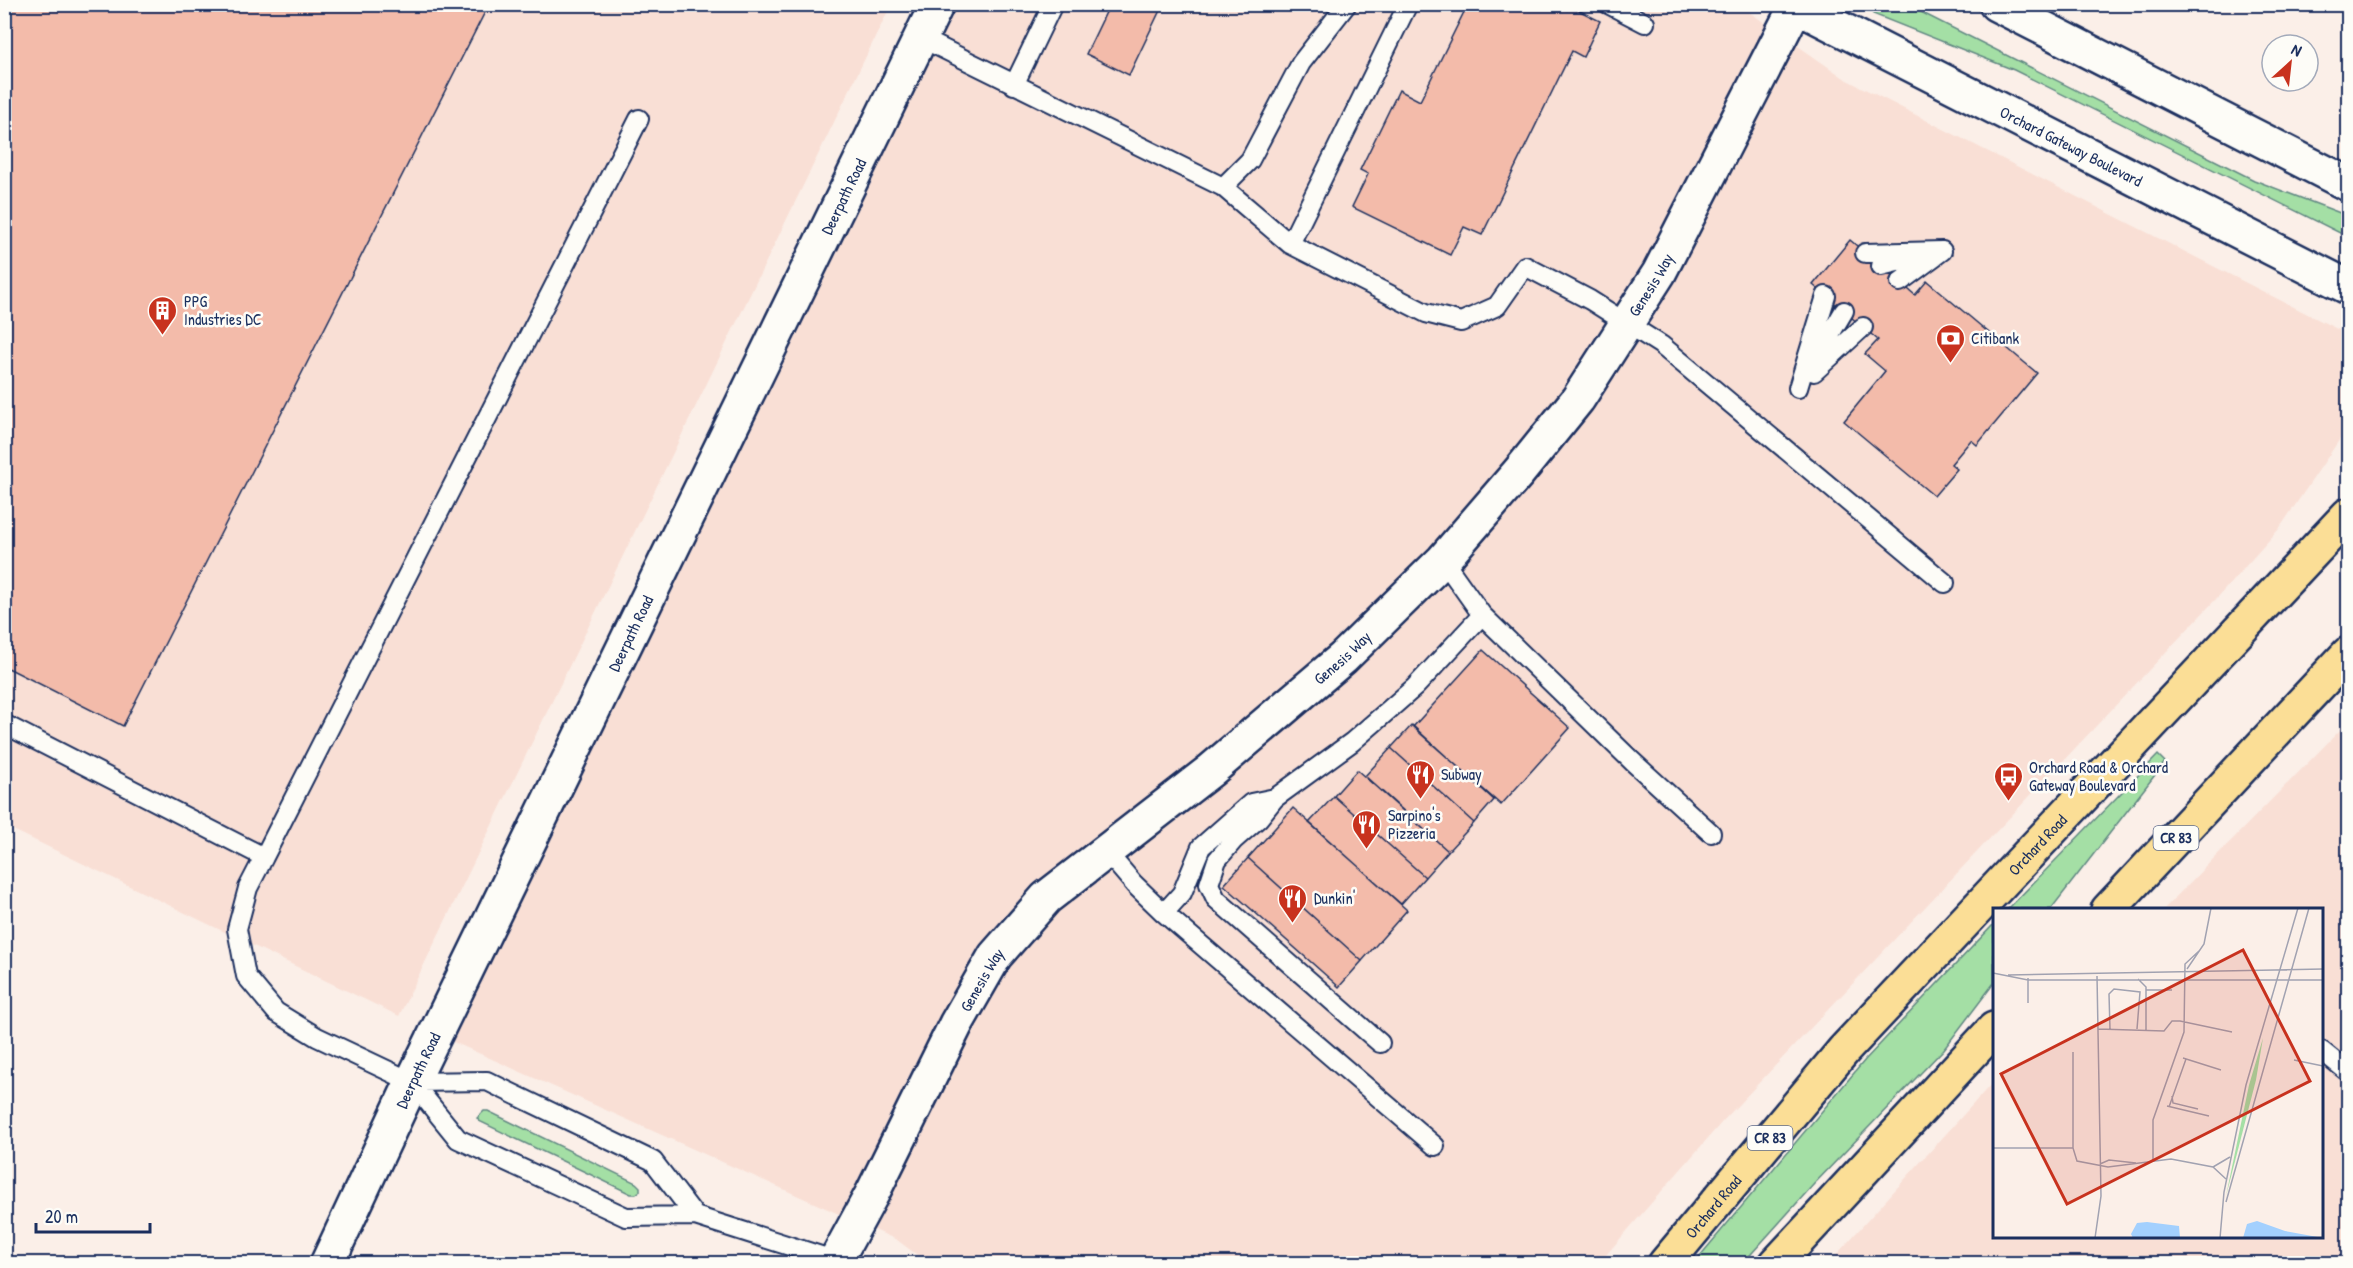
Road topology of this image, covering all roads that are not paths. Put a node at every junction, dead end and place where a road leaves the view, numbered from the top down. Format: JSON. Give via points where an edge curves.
{"nodes":[{"id":1,"x":937,"y":4,"type":"edge"},
{"id":2,"x":1053,"y":4,"type":"edge"},
{"id":3,"x":1347,"y":4,"type":"edge"},
{"id":4,"x":1408,"y":4,"type":"edge"},
{"id":5,"x":1608,"y":4,"type":"edge"},
{"id":6,"x":1996,"y":4,"type":"edge"},
{"id":7,"x":1796,"y":5,"type":"edge"},
{"id":8,"x":1645,"y":23,"type":"dead end"},
{"id":9,"x":921,"y":38,"type":"junction"},
{"id":10,"x":1014,"y":85,"type":"junction"},
{"id":11,"x":639,"y":119,"type":"dead end"},
{"id":12,"x":2349,"y":184,"type":"edge"},
{"id":13,"x":1223,"y":187,"type":"junction"},
{"id":14,"x":1290,"y":244,"type":"junction"},
{"id":15,"x":1942,"y":251,"type":"junction"},
{"id":16,"x":1864,"y":252,"type":"dead end"},
{"id":17,"x":1881,"y":266,"type":"dead end"},
{"id":18,"x":1900,"y":282,"type":"dead end"},
{"id":19,"x":2349,"y":287,"type":"edge"},
{"id":20,"x":1826,"y":296,"type":"dead end"},
{"id":21,"x":1844,"y":311,"type":"dead end"},
{"id":22,"x":1627,"y":324,"type":"junction"},
{"id":23,"x":1863,"y":327,"type":"dead end"},
{"id":24,"x":1798,"y":388,"type":"junction"},
{"id":25,"x":2349,"y":515,"type":"edge"},
{"id":26,"x":1443,"y":560,"type":"junction"},
{"id":27,"x":1945,"y":583,"type":"dead end"},
{"id":28,"x":1482,"y":615,"type":"junction"},
{"id":29,"x":2349,"y":654,"type":"edge"},
{"id":30,"x":4,"y":724,"type":"edge"},
{"id":31,"x":1275,"y":798,"type":"junction"},
{"id":32,"x":1711,"y":833,"type":"dead end"},
{"id":33,"x":1106,"y":851,"type":"junction"},
{"id":34,"x":264,"y":857,"type":"junction"},
{"id":35,"x":2109,"y":908,"type":"edge"},
{"id":36,"x":1164,"y":912,"type":"junction"},
{"id":37,"x":1993,"y":1031,"type":"edge"},
{"id":38,"x":1380,"y":1044,"type":"dead end"},
{"id":39,"x":2323,"y":1052,"type":"edge"},
{"id":40,"x":2349,"y":1072,"type":"edge"},
{"id":41,"x":412,"y":1082,"type":"junction"},
{"id":42,"x":1435,"y":1146,"type":"dead end"},
{"id":43,"x":695,"y":1216,"type":"junction"},
{"id":44,"x":840,"y":1262,"type":"edge"},
{"id":45,"x":327,"y":1263,"type":"edge"},
{"id":46,"x":1665,"y":1263,"type":"edge"},
{"id":47,"x":1776,"y":1263,"type":"edge"}],
"edges":[{"from":1,"to":9,"type":"street","name":"Deerpath Road"},
{"from":2,"to":10,"type":"lane"},
{"from":3,"to":13,"type":"lane","via":[[1300,63],[1250,160]]},
{"from":4,"to":14,"type":"lane"},
{"from":5,"to":8,"type":"lane"},
{"from":6,"to":12,"type":"street"},
{"from":7,"to":19,"type":"street","name":"Orchard Gateway Boulevard"},
{"from":7,"to":22,"type":"street","name":"Genesis Way","via":[[1659,273]]},
{"from":9,"to":10,"type":"lane"},
{"from":9,"to":41,"type":"street","name":"Deerpath Road"},
{"from":10,"to":13,"type":"lane"},
{"from":11,"to":34,"type":"lane"},
{"from":13,"to":14,"type":"lane"},
{"from":14,"to":22,"type":"lane","via":[[1425,313],[1461,322],[1497,306],[1525,266]]},
{"from":15,"to":16,"type":"lane"},
{"from":15,"to":17,"type":"lane"},
{"from":15,"to":18,"type":"lane"},
{"from":20,"to":24,"type":"lane"},
{"from":21,"to":24,"type":"lane"},
{"from":22,"to":26,"type":"street","name":"Genesis Way","via":[[1578,399]]},
{"from":22,"to":27,"type":"lane","via":[[1660,345]]},
{"from":23,"to":24,"type":"lane"},
{"from":25,"to":46,"type":"main road","name":"Orchard Road","number":"CR 83","via":[[1844,1050]]},
{"from":26,"to":28,"type":"lane"},
{"from":26,"to":33,"type":"street","name":"Genesis Way","via":[[1343,658],[1210,771]]},
{"from":28,"to":31,"type":"lane","via":[[1414,687],[1352,742]]},
{"from":28,"to":32,"type":"lane"},
{"from":29,"to":35,"type":"main road","number":"CR 83"},
{"from":30,"to":34,"type":"lane"},
{"from":31,"to":36,"type":"lane","via":[[1251,803],[1201,847],[1182,893]]},
{"from":31,"to":38,"type":"lane","via":[[1217,860],[1209,884],[1216,899]]},
{"from":33,"to":36,"type":"lane","via":[[1134,885]]},
{"from":33,"to":44,"type":"street","name":"Genesis Way","via":[[1046,898],[995,956],[956,1024]]},
{"from":34,"to":41,"type":"lane","via":[[248,888],[237,929],[246,976],[276,1012],[317,1038]]},
{"from":36,"to":42,"type":"lane"},
{"from":37,"to":47,"type":"main road"},
{"from":39,"to":40,"type":"lane"},
{"from":41,"to":43,"type":"lane","via":[[458,1139],[626,1217]]},
{"from":41,"to":43,"type":"lane","via":[[487,1081],[653,1161]]},
{"from":41,"to":45,"type":"street","name":"Deerpath Road"},
{"from":43,"to":44,"type":"lane"}]}
